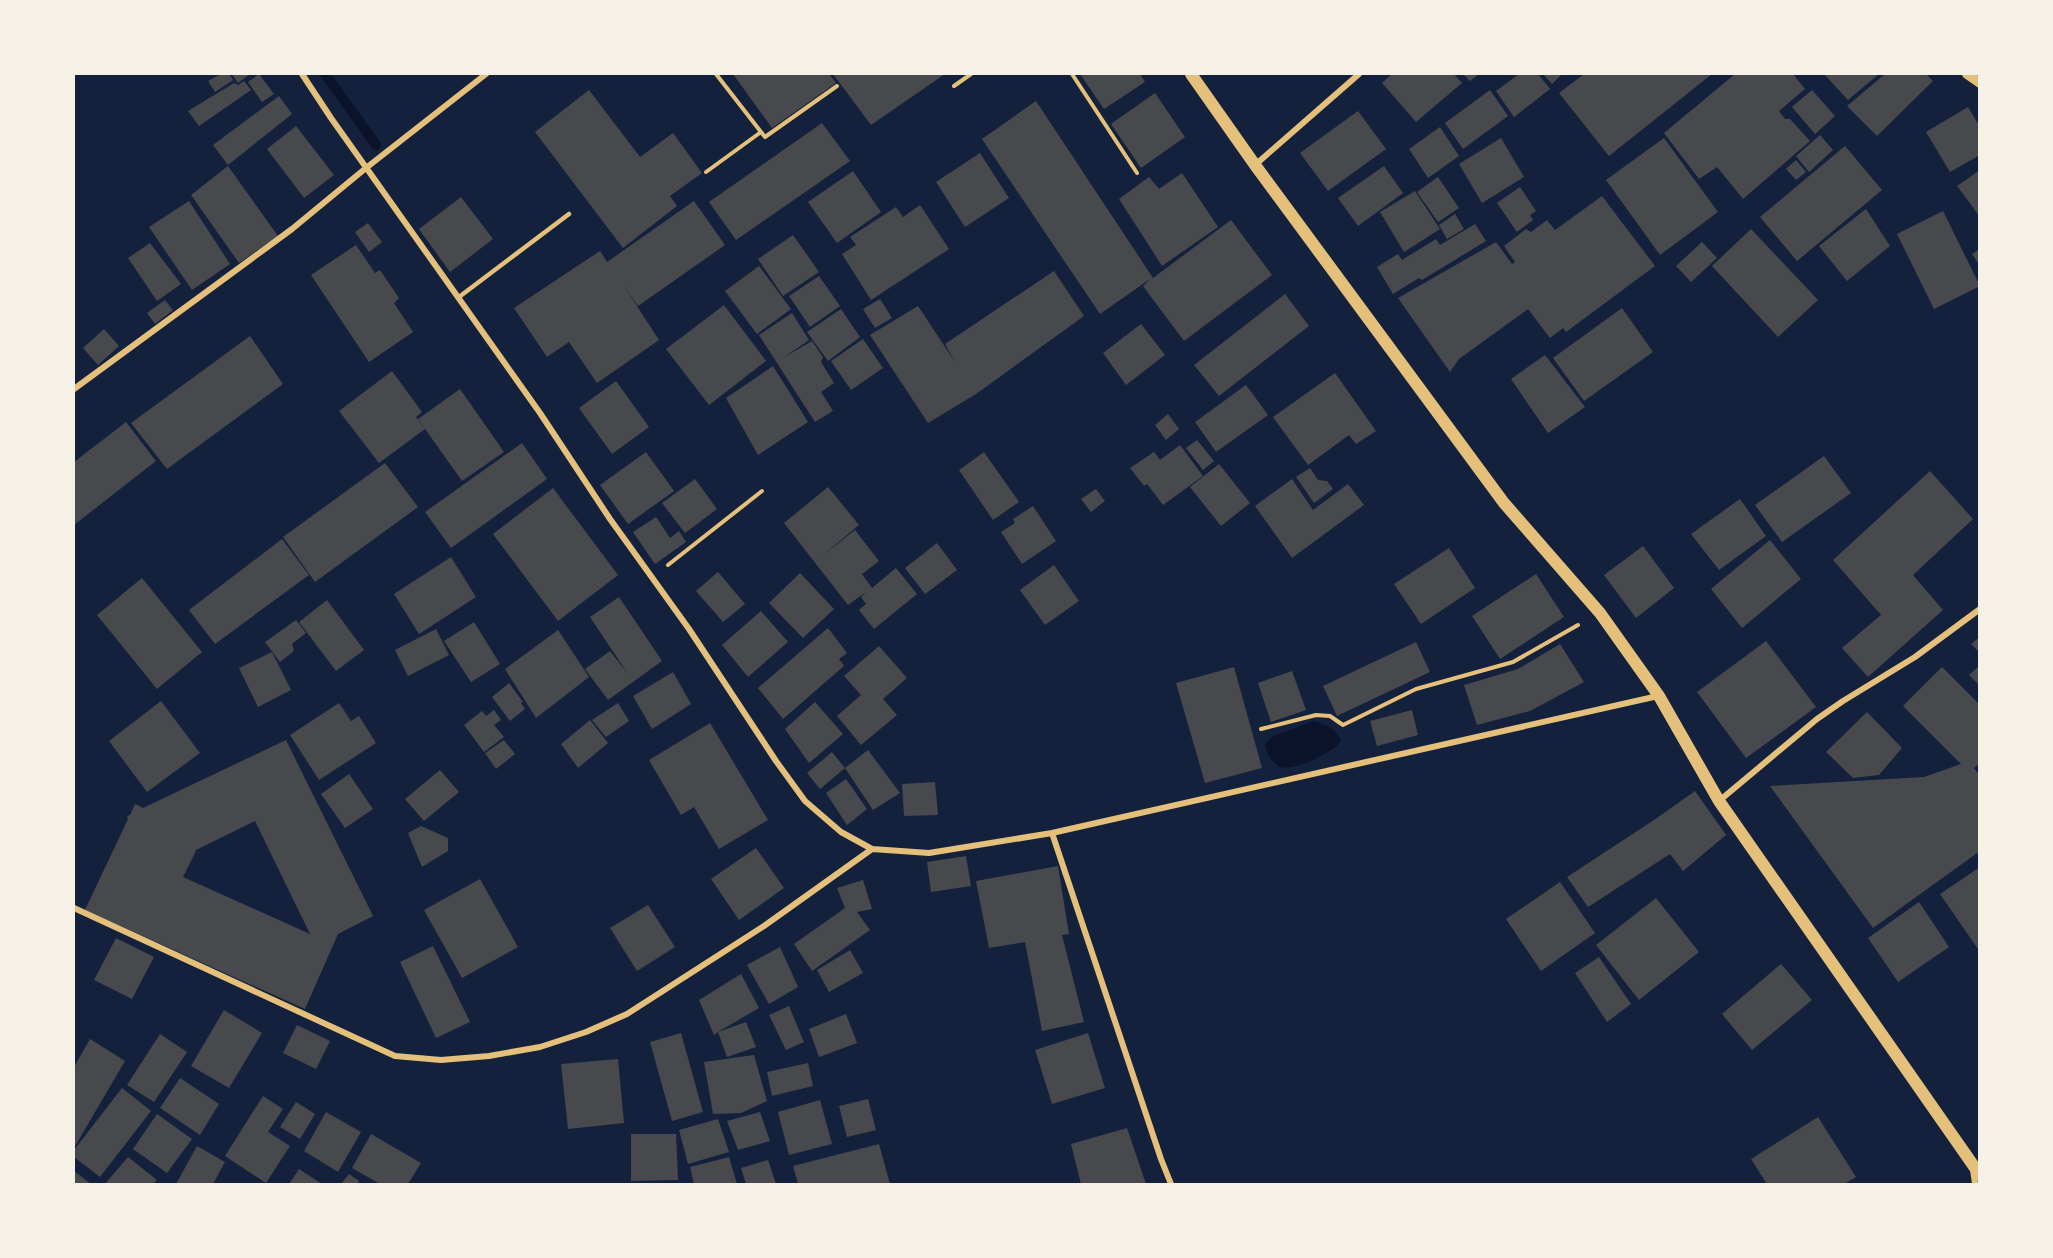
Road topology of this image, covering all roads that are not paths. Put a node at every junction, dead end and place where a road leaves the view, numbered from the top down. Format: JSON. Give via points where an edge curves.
{"nodes":[{"id":1,"x":302,"y":74,"type":"edge"},
{"id":2,"x":486,"y":74,"type":"edge"},
{"id":3,"x":1191,"y":74,"type":"edge"},
{"id":4,"x":1359,"y":74,"type":"edge"},
{"id":5,"x":1967,"y":74,"type":"edge"},
{"id":6,"x":1980,"y":83,"type":"edge"},
{"id":7,"x":1255,"y":165,"type":"junction"},
{"id":8,"x":366,"y":168,"type":"junction"},
{"id":9,"x":569,"y":214,"type":"dead end"},
{"id":10,"x":459,"y":297,"type":"junction"},
{"id":11,"x":74,"y":389,"type":"edge"},
{"id":12,"x":1980,"y":609,"type":"edge"},
{"id":13,"x":1659,"y":696,"type":"junction"},
{"id":14,"x":1719,"y":801,"type":"junction"},
{"id":15,"x":1052,"y":833,"type":"junction"},
{"id":16,"x":872,"y":849,"type":"junction"},
{"id":17,"x":74,"y":908,"type":"edge"},
{"id":18,"x":1976,"y":1170,"type":"edge"},
{"id":19,"x":1171,"y":1185,"type":"edge"},
{"id":20,"x":1975,"y":1185,"type":"edge"}],
"edges":[{"from":1,"to":8,"type":"street"},
{"from":2,"to":8,"type":"street"},
{"from":3,"to":7,"type":"main road"},
{"from":4,"to":7,"type":"street"},
{"from":5,"to":6,"type":"street"},
{"from":7,"to":13,"type":"main road","via":[[1504,503],[1600,613]]},
{"from":8,"to":10,"type":"street"},
{"from":8,"to":11,"type":"street","via":[[292,229]]},
{"from":9,"to":10,"type":"lane"},
{"from":10,"to":16,"type":"street","via":[[805,801],[841,832]]},
{"from":12,"to":14,"type":"street","via":[[1915,657],[1817,719]]},
{"from":13,"to":14,"type":"main road"},
{"from":13,"to":15,"type":"street"},
{"from":14,"to":18,"type":"main road"},
{"from":15,"to":16,"type":"street","via":[[929,853]]},
{"from":15,"to":19,"type":"street"},
{"from":16,"to":17,"type":"street","via":[[764,926],[627,1014],[540,1047],[441,1060],[395,1056]]},
{"from":18,"to":20,"type":"street"}]}
